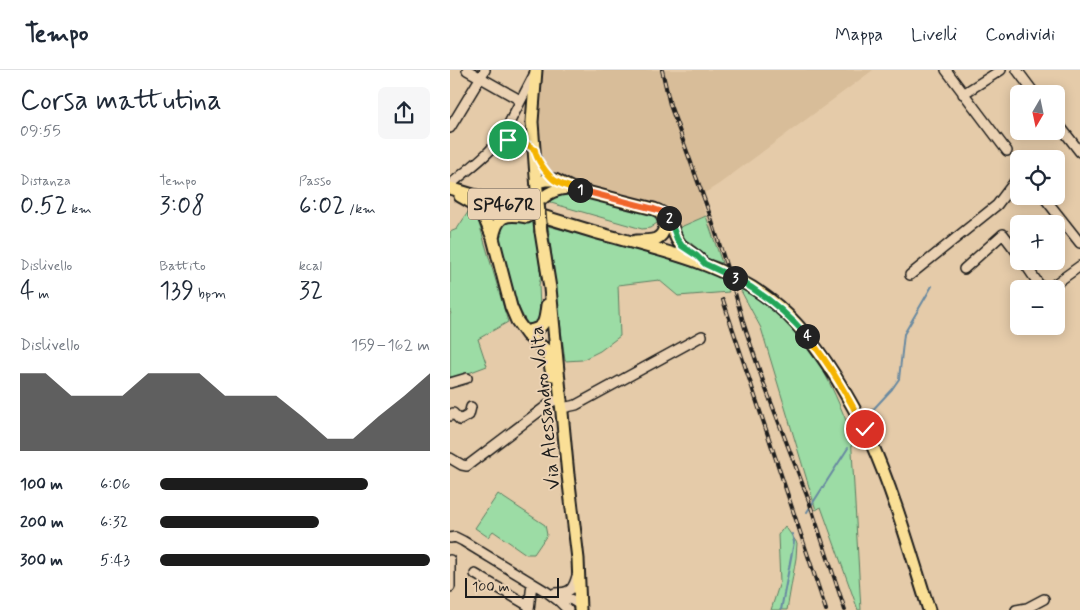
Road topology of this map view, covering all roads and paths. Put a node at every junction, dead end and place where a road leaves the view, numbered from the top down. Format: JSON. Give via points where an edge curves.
{"nodes":[{"id":1,"x":467,"y":70,"type":"edge"},
{"id":2,"x":536,"y":70,"type":"edge"},
{"id":3,"x":946,"y":70,"type":"edge"},
{"id":4,"x":1001,"y":70,"type":"edge"},
{"id":5,"x":1017,"y":70,"type":"edge"},
{"id":6,"x":483,"y":74,"type":"edge"},
{"id":7,"x":1028,"y":85,"type":"edge"},
{"id":8,"x":964,"y":94,"type":"junction"},
{"id":9,"x":520,"y":100,"type":"junction"},
{"id":10,"x":451,"y":124,"type":"edge"},
{"id":11,"x":506,"y":128,"type":"junction"},
{"id":12,"x":1065,"y":133,"type":"edge"},
{"id":13,"x":512,"y":139,"type":"junction"},
{"id":14,"x":497,"y":143,"type":"junction"},
{"id":15,"x":1007,"y":151,"type":"dead end"},
{"id":16,"x":1080,"y":152,"type":"edge"},
{"id":17,"x":535,"y":153,"type":"junction"},
{"id":18,"x":537,"y":182,"type":"junction"},
{"id":19,"x":562,"y":185,"type":"junction"},
{"id":20,"x":450,"y":187,"type":"edge"},
{"id":21,"x":1010,"y":188,"type":"edge"},
{"id":22,"x":538,"y":203,"type":"junction"},
{"id":23,"x":1050,"y":205,"type":"edge"},
{"id":24,"x":656,"y":210,"type":"junction"},
{"id":25,"x":557,"y":221,"type":"junction"},
{"id":26,"x":493,"y":238,"type":"junction"},
{"id":27,"x":630,"y":242,"type":"junction"},
{"id":28,"x":1010,"y":243,"type":"edge"},
{"id":29,"x":1080,"y":243,"type":"edge"},
{"id":30,"x":705,"y":264,"type":"junction"},
{"id":31,"x":1080,"y":266,"type":"edge"},
{"id":32,"x":964,"y":269,"type":"dead end"},
{"id":33,"x":910,"y":275,"type":"dead end"},
{"id":34,"x":1061,"y":280,"type":"edge"},
{"id":35,"x":550,"y":288,"type":"junction"},
{"id":36,"x":527,"y":332,"type":"junction"},
{"id":37,"x":702,"y":336,"type":"dead end"},
{"id":38,"x":555,"y":339,"type":"junction"},
{"id":39,"x":467,"y":378,"type":"dead end"},
{"id":40,"x":450,"y":383,"type":"edge"},
{"id":41,"x":562,"y":404,"type":"junction"},
{"id":42,"x":471,"y":407,"type":"dead end"},
{"id":43,"x":450,"y":416,"type":"edge"},
{"id":44,"x":450,"y":458,"type":"edge"},
{"id":45,"x":450,"y":538,"type":"edge"},
{"id":46,"x":578,"y":559,"type":"junction"},
{"id":47,"x":450,"y":560,"type":"edge"},
{"id":48,"x":475,"y":574,"type":"dead end"},
{"id":49,"x":532,"y":583,"type":"junction"},
{"id":50,"x":450,"y":587,"type":"edge"},
{"id":51,"x":554,"y":596,"type":"junction"},
{"id":52,"x":1044,"y":599,"type":"dead end"},
{"id":53,"x":529,"y":608,"type":"edge"},
{"id":54,"x":580,"y":608,"type":"edge"},
{"id":55,"x":568,"y":610,"type":"edge"},
{"id":56,"x":929,"y":610,"type":"edge"},
{"id":57,"x":1016,"y":610,"type":"edge"}],
"edges":[{"from":1,"to":6,"type":"street"},
{"from":2,"to":9,"type":"street"},
{"from":2,"to":17,"type":"main road","name":"Via Alessandro Volta","via":[[532,122]]},
{"from":3,"to":8,"type":"street"},
{"from":4,"to":8,"type":"street"},
{"from":5,"to":7,"type":"street"},
{"from":6,"to":9,"type":"street"},
{"from":6,"to":10,"type":"street"},
{"from":8,"to":15,"type":"street"},
{"from":9,"to":11,"type":"street"},
{"from":11,"to":13,"type":"street"},
{"from":11,"to":14,"type":"street"},
{"from":12,"to":16,"type":"street"},
{"from":13,"to":14,"type":"street"},
{"from":13,"to":17,"type":"street","via":[[522,141]]},
{"from":14,"to":20,"type":"street"},
{"from":17,"to":18,"type":"main road","name":"Via Alessandro Volta"},
{"from":17,"to":19,"type":"main road","via":[[543,167]]},
{"from":18,"to":19,"type":"main road"},
{"from":18,"to":22,"type":"main road","name":"Via Alessandro Volta"},
{"from":19,"to":22,"type":"main road"},
{"from":19,"to":24,"type":"main road"},
{"from":20,"to":25,"type":"main road","number":"SP467R"},
{"from":20,"to":26,"type":"main road","via":[[478,208]]},
{"from":21,"to":33,"type":"street","via":[[997,205]]},
{"from":22,"to":35,"type":"main road","name":"Via Alessandro Volta","bridge":true},
{"from":23,"to":29,"type":"street"},
{"from":24,"to":27,"type":"main road","via":[[665,222],[658,238]]},
{"from":24,"to":30,"type":"main road","via":[[668,217],[682,246]]},
{"from":25,"to":26,"type":"main road","via":[[505,216],[496,224]]},
{"from":25,"to":27,"type":"main road","number":"SP467R"},
{"from":26,"to":36,"type":"main road","via":[[511,307]]},
{"from":27,"to":30,"type":"main road","number":"SP467R"},
{"from":28,"to":32,"type":"street","via":[[1003,234]]},
{"from":30,"to":56,"type":"main road","number":"SP467R","via":[[769,299],[821,354],[871,440]]},
{"from":31,"to":34,"type":"street"},
{"from":35,"to":36,"type":"main road","via":[[544,324]]},
{"from":35,"to":38,"type":"main road","name":"Via Alessandro Volta"},
{"from":36,"to":38,"type":"main road"},
{"from":36,"to":41,"type":"main road","via":[[549,358]]},
{"from":37,"to":41,"type":"street","via":[[576,405]]},
{"from":38,"to":41,"type":"main road","name":"Via Alessandro Volta"},
{"from":39,"to":40,"type":"street"},
{"from":41,"to":44,"type":"street","via":[[553,401],[467,466]]},
{"from":41,"to":46,"type":"main road","name":"Via Alessandro Volta"},
{"from":42,"to":43,"type":"street","via":[[469,415],[460,420],[453,413]]},
{"from":45,"to":49,"type":"street","via":[[463,541]]},
{"from":46,"to":51,"type":"street","via":[[574,586]]},
{"from":46,"to":54,"type":"main road","name":"Via Alessandro Volta"},
{"from":47,"to":50,"type":"street"},
{"from":48,"to":53,"type":"street"},
{"from":49,"to":51,"type":"street"},
{"from":49,"to":53,"type":"street"},
{"from":51,"to":54,"type":"street"},
{"from":51,"to":55,"type":"street"},
{"from":52,"to":57,"type":"street"}]}
